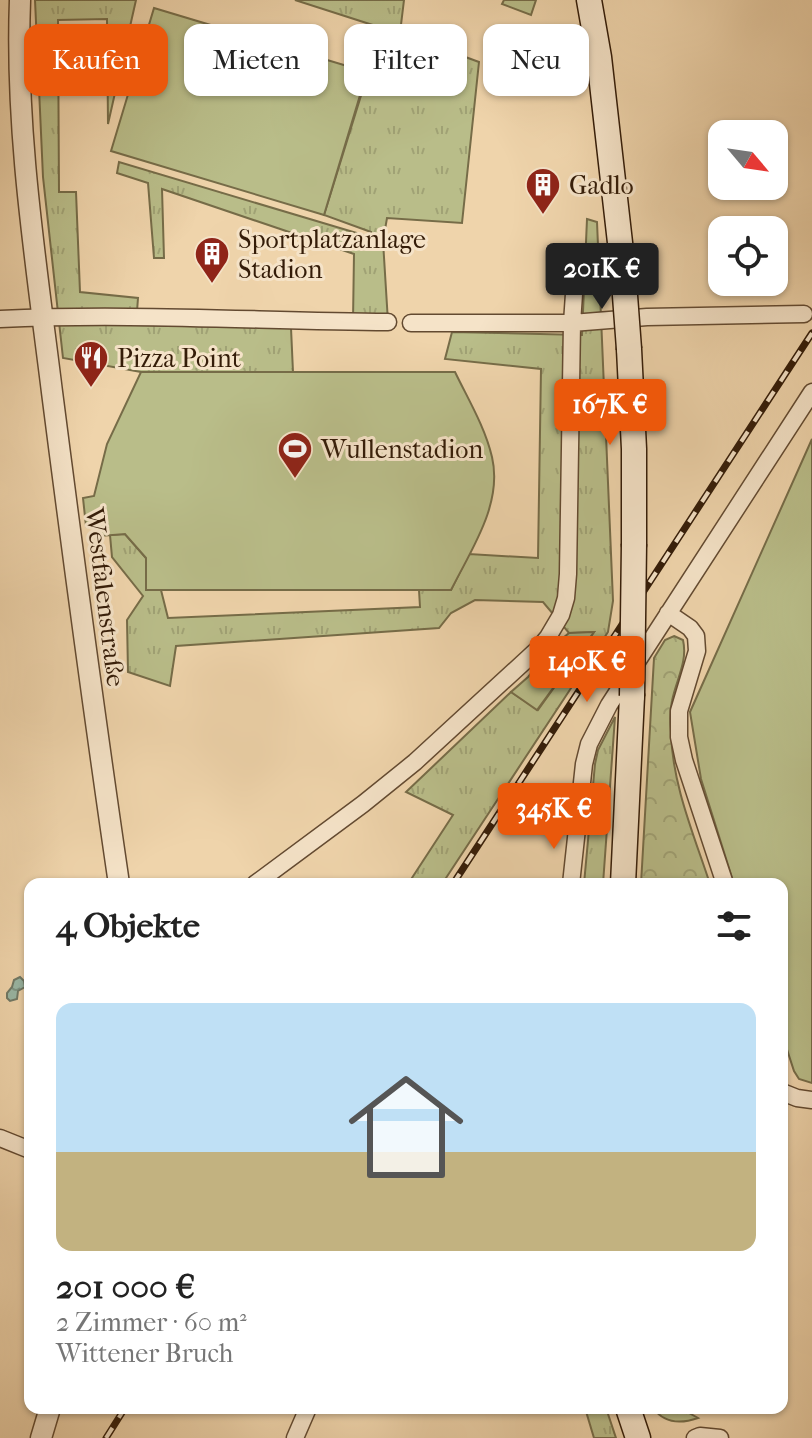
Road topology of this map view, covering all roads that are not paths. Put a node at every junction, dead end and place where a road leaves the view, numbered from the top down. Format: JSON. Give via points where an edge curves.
{"nodes":[{"id":1,"x":20,"y":0,"type":"edge"},
{"id":2,"x":589,"y":0,"type":"edge"},
{"id":3,"x":576,"y":265,"type":"dead end"},
{"id":4,"x":804,"y":314,"type":"dead end"},
{"id":5,"x":43,"y":317,"type":"junction"},
{"id":6,"x":0,"y":319,"type":"edge"},
{"id":7,"x":388,"y":322,"type":"dead end"},
{"id":8,"x":580,"y":322,"type":"junction"},
{"id":9,"x":411,"y":323,"type":"dead end"},
{"id":10,"x":812,"y":392,"type":"edge"},
{"id":11,"x":668,"y":613,"type":"junction"},
{"id":12,"x":118,"y":878,"type":"edge"},
{"id":13,"x":263,"y":878,"type":"edge"},
{"id":14,"x":572,"y":878,"type":"edge"},
{"id":15,"x":623,"y":878,"type":"edge"},
{"id":16,"x":723,"y":878,"type":"edge"},
{"id":17,"x":788,"y":1094,"type":"edge"},
{"id":18,"x":812,"y":1100,"type":"edge"},
{"id":19,"x":48,"y":1414,"type":"edge"},
{"id":20,"x":305,"y":1414,"type":"edge"},
{"id":21,"x":630,"y":1414,"type":"edge"},
{"id":22,"x":41,"y":1438,"type":"edge"},
{"id":23,"x":295,"y":1438,"type":"edge"},
{"id":24,"x":638,"y":1438,"type":"edge"},
{"id":25,"x":695,"y":1438,"type":"edge"},
{"id":26,"x":720,"y":1438,"type":"edge"}],
"edges":[{"from":1,"to":5,"type":"street","name":"Westfalenstraße","via":[[24,149]]},
{"from":2,"to":15,"type":"main road","bridge":true,"via":[[623,269],[634,449],[632,696]]},
{"from":3,"to":8,"type":"street"},
{"from":4,"to":8,"type":"street"},
{"from":5,"to":6,"type":"street"},
{"from":5,"to":7,"type":"street"},
{"from":5,"to":12,"type":"street","name":"Westfalenstraße"},
{"from":8,"to":9,"type":"street"},
{"from":8,"to":13,"type":"street","via":[[568,574],[557,624],[538,649],[415,762]]},
{"from":10,"to":11,"type":"street"},
{"from":11,"to":14,"type":"street","via":[[589,744]]},
{"from":11,"to":16,"type":"street","via":[[696,636],[697,651],[679,711],[679,737]]},
{"from":17,"to":18,"type":"street"},
{"from":19,"to":22,"type":"street"},
{"from":20,"to":23,"type":"street"},
{"from":21,"to":24,"type":"main road"},
{"from":25,"to":26,"type":"street"}]}
